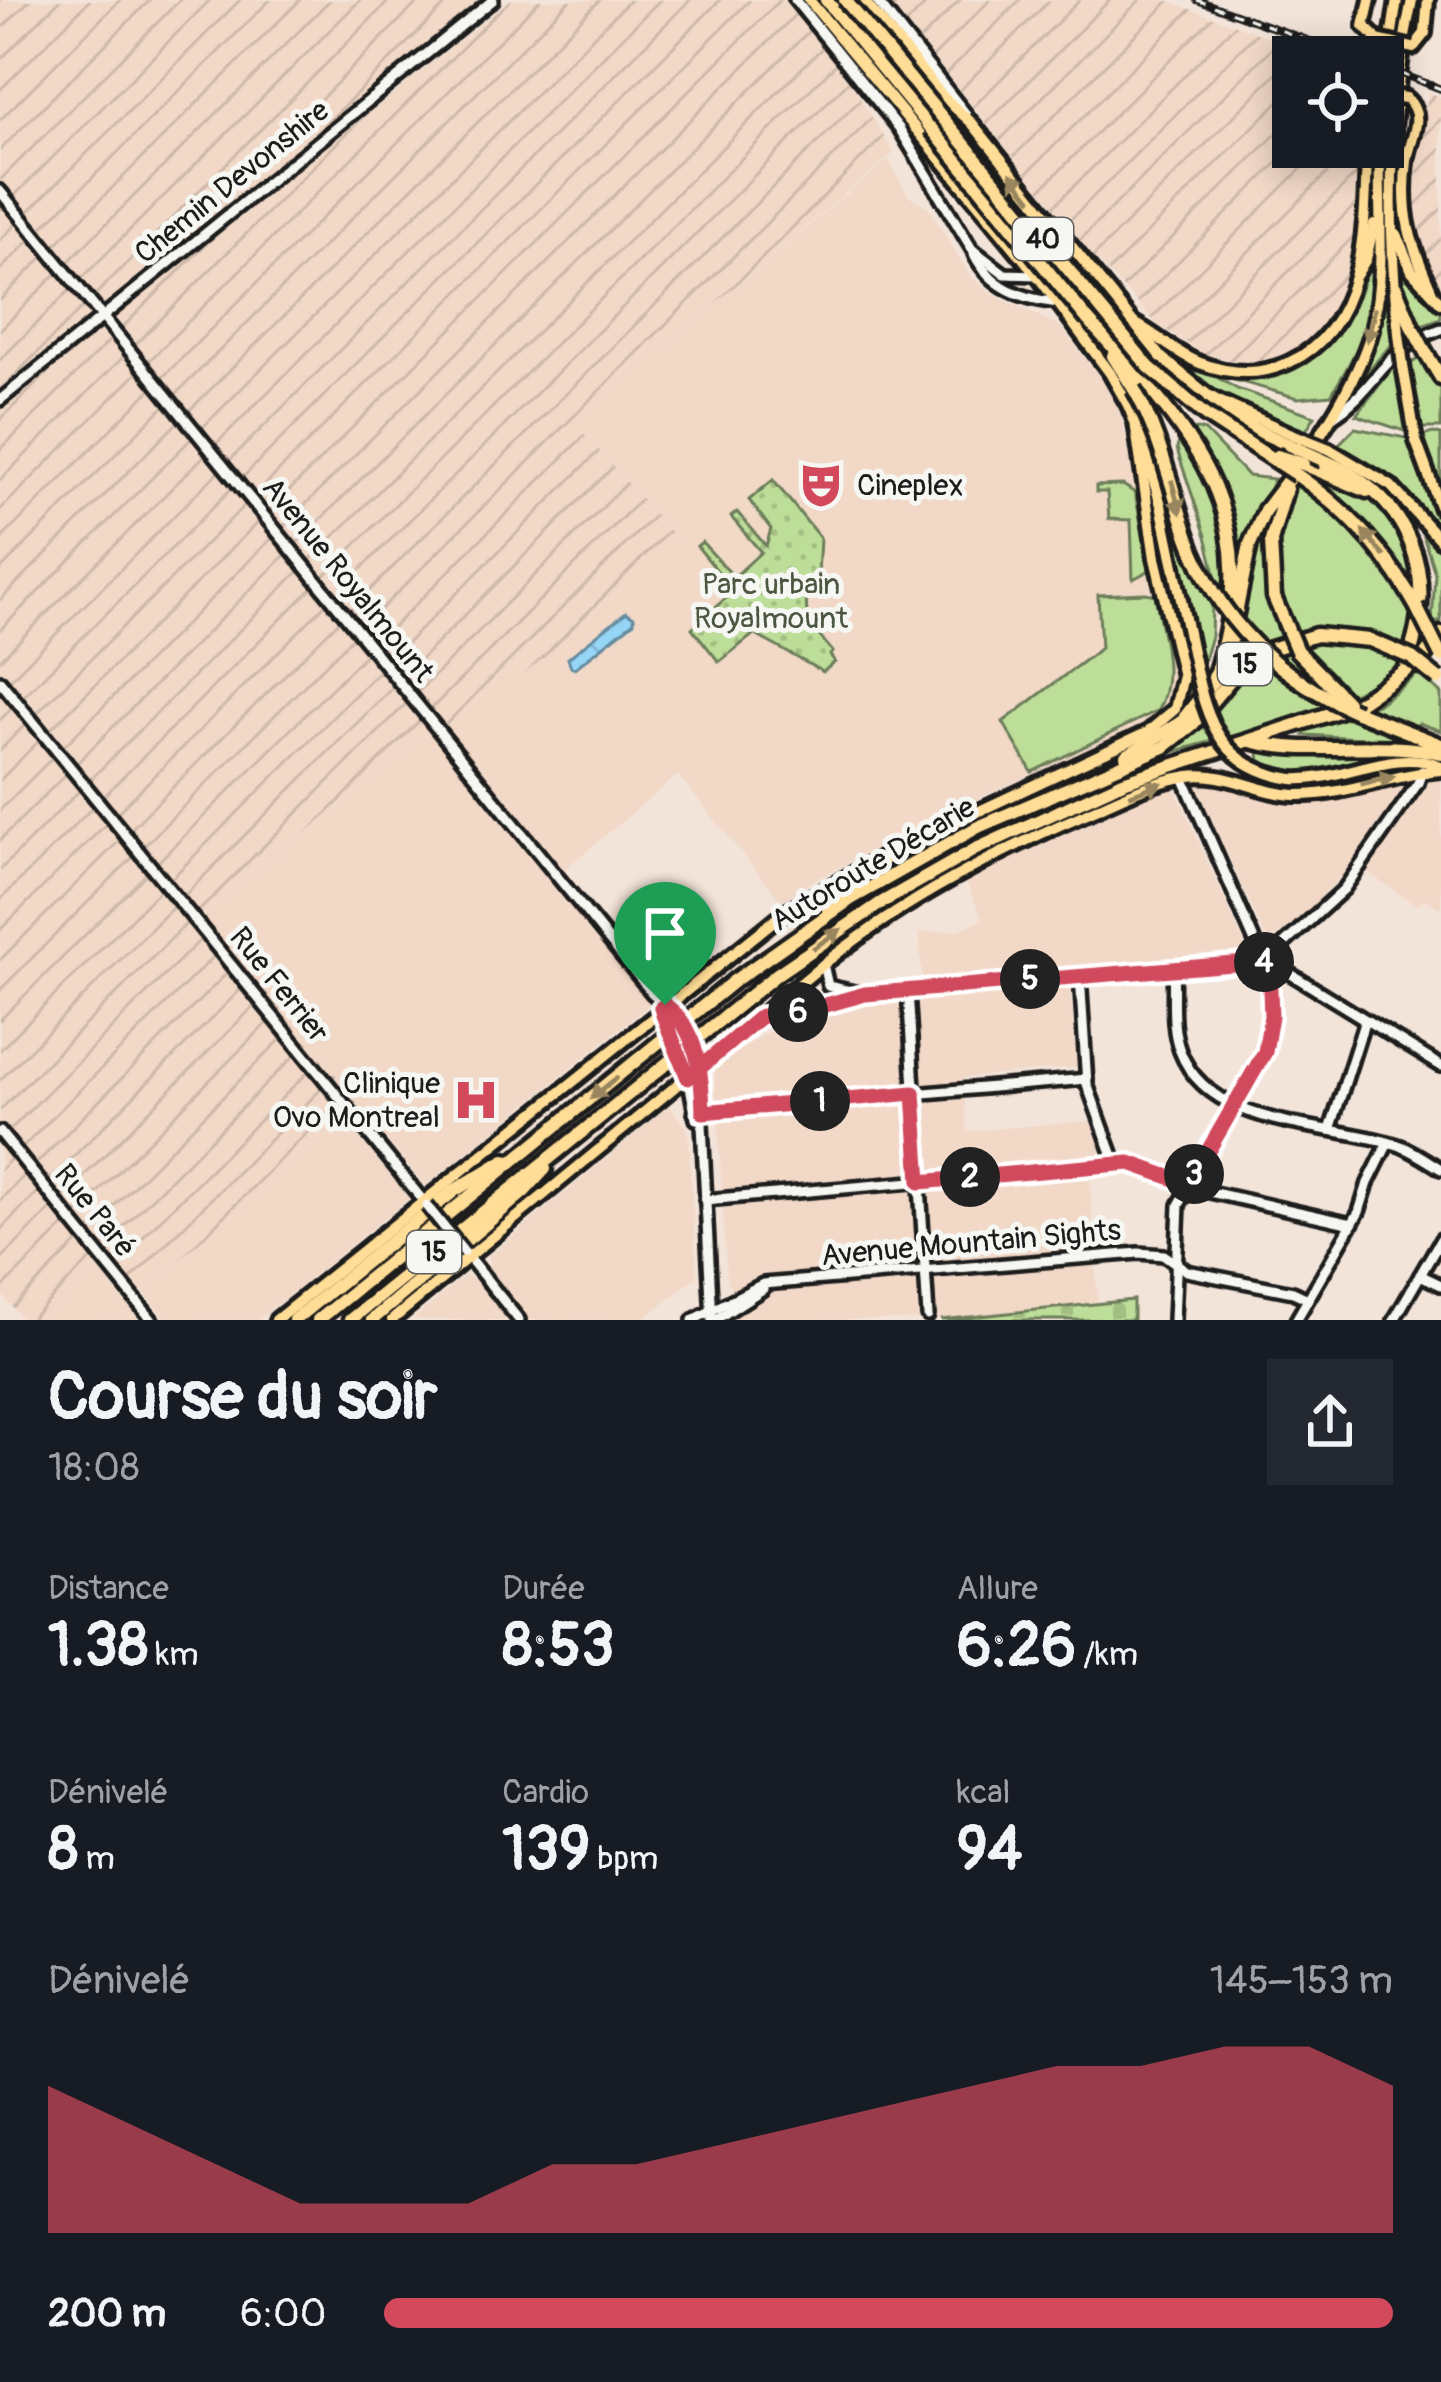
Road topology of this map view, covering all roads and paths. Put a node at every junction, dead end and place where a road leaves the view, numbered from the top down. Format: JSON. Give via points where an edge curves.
{"nodes":[{"id":1,"x":493,"y":0,"type":"edge"},
{"id":2,"x":795,"y":0,"type":"edge"},
{"id":3,"x":845,"y":0,"type":"edge"},
{"id":4,"x":1370,"y":0,"type":"edge"},
{"id":5,"x":1397,"y":0,"type":"edge"},
{"id":6,"x":1412,"y":0,"type":"edge"},
{"id":7,"x":1428,"y":0,"type":"edge"},
{"id":8,"x":816,"y":2,"type":"edge"},
{"id":9,"x":870,"y":4,"type":"edge"},
{"id":10,"x":1392,"y":36,"type":"edge"},
{"id":11,"x":1404,"y":97,"type":"edge"},
{"id":12,"x":972,"y":123,"type":"junction"},
{"id":13,"x":934,"y":153,"type":"junction"},
{"id":14,"x":1367,"y":168,"type":"edge"},
{"id":15,"x":1379,"y":168,"type":"edge"},
{"id":16,"x":0,"y":190,"type":"edge"},
{"id":17,"x":1378,"y":209,"type":"junction"},
{"id":18,"x":1393,"y":225,"type":"junction"},
{"id":19,"x":972,"y":249,"type":"junction"},
{"id":20,"x":1071,"y":249,"type":"junction"},
{"id":21,"x":1036,"y":275,"type":"junction"},
{"id":22,"x":1356,"y":277,"type":"junction"},
{"id":23,"x":1396,"y":288,"type":"joint"},
{"id":24,"x":1432,"y":292,"type":"junction"},
{"id":25,"x":1058,"y":303,"type":"junction"},
{"id":26,"x":1441,"y":303,"type":"edge"},
{"id":27,"x":103,"y":317,"type":"junction"},
{"id":28,"x":1088,"y":320,"type":"junction"},
{"id":29,"x":1131,"y":320,"type":"junction"},
{"id":30,"x":1441,"y":329,"type":"edge"},
{"id":31,"x":1405,"y":330,"type":"junction"},
{"id":32,"x":1441,"y":378,"type":"edge"},
{"id":33,"x":1210,"y":397,"type":"joint"},
{"id":34,"x":0,"y":400,"type":"edge"},
{"id":35,"x":1333,"y":417,"type":"junction"},
{"id":36,"x":1135,"y":422,"type":"junction"},
{"id":37,"x":1264,"y":452,"type":"junction"},
{"id":38,"x":1326,"y":454,"type":"junction"},
{"id":39,"x":1291,"y":476,"type":"junction"},
{"id":40,"x":1379,"y":496,"type":"junction"},
{"id":41,"x":1441,"y":509,"type":"edge"},
{"id":42,"x":1441,"y":541,"type":"edge"},
{"id":43,"x":1441,"y":634,"type":"edge"},
{"id":44,"x":1441,"y":656,"type":"edge"},
{"id":45,"x":1399,"y":676,"type":"junction"},
{"id":46,"x":0,"y":681,"type":"edge"},
{"id":47,"x":1214,"y":681,"type":"junction"},
{"id":48,"x":1441,"y":682,"type":"edge"},
{"id":49,"x":1357,"y":712,"type":"junction"},
{"id":50,"x":1250,"y":741,"type":"junction"},
{"id":51,"x":1441,"y":749,"type":"edge"},
{"id":52,"x":1441,"y":768,"type":"edge"},
{"id":53,"x":1422,"y":771,"type":"junction"},
{"id":54,"x":1096,"y":773,"type":"junction"},
{"id":55,"x":1184,"y":777,"type":"junction"},
{"id":56,"x":894,"y":850,"type":"junction"},
{"id":57,"x":824,"y":916,"type":"junction"},
{"id":58,"x":824,"y":964,"type":"junction"},
{"id":59,"x":1269,"y":964,"type":"junction"},
{"id":60,"x":1173,"y":968,"type":"junction"},
{"id":61,"x":1080,"y":975,"type":"junction"},
{"id":62,"x":908,"y":990,"type":"junction"},
{"id":63,"x":865,"y":994,"type":"junction"},
{"id":64,"x":663,"y":1007,"type":"junction"},
{"id":65,"x":761,"y":1016,"type":"junction"},
{"id":66,"x":1365,"y":1020,"type":"junction"},
{"id":67,"x":1441,"y":1066,"type":"edge"},
{"id":68,"x":693,"y":1069,"type":"junction"},
{"id":69,"x":1087,"y":1078,"type":"junction"},
{"id":70,"x":914,"y":1093,"type":"junction"},
{"id":71,"x":1237,"y":1105,"type":"junction"},
{"id":72,"x":699,"y":1112,"type":"junction"},
{"id":73,"x":1330,"y":1130,"type":"junction"},
{"id":74,"x":0,"y":1132,"type":"edge"},
{"id":75,"x":547,"y":1134,"type":"junction"},
{"id":76,"x":571,"y":1142,"type":"junction"},
{"id":77,"x":1388,"y":1143,"type":"junction"},
{"id":78,"x":1116,"y":1164,"type":"junction"},
{"id":79,"x":1441,"y":1169,"type":"edge"},
{"id":80,"x":920,"y":1182,"type":"junction"},
{"id":81,"x":1189,"y":1184,"type":"junction"},
{"id":82,"x":705,"y":1200,"type":"junction"},
{"id":83,"x":425,"y":1203,"type":"junction"},
{"id":84,"x":1352,"y":1224,"type":"junction"},
{"id":85,"x":1441,"y":1239,"type":"edge"},
{"id":86,"x":466,"y":1255,"type":"junction"},
{"id":87,"x":1174,"y":1262,"type":"junction"},
{"id":88,"x":925,"y":1272,"type":"junction"},
{"id":89,"x":1420,"y":1275,"type":"junction"},
{"id":90,"x":1441,"y":1286,"type":"edge"},
{"id":91,"x":1309,"y":1299,"type":"junction"},
{"id":92,"x":713,"y":1316,"type":"edge"},
{"id":93,"x":928,"y":1316,"type":"dead end"},
{"id":94,"x":152,"y":1320,"type":"edge"},
{"id":95,"x":276,"y":1320,"type":"edge"},
{"id":96,"x":294,"y":1320,"type":"edge"},
{"id":97,"x":318,"y":1320,"type":"edge"},
{"id":98,"x":350,"y":1320,"type":"edge"},
{"id":99,"x":372,"y":1320,"type":"edge"},
{"id":100,"x":392,"y":1320,"type":"edge"},
{"id":101,"x":519,"y":1320,"type":"edge"},
{"id":102,"x":693,"y":1320,"type":"edge"},
{"id":103,"x":1174,"y":1320,"type":"edge"},
{"id":104,"x":1296,"y":1320,"type":"edge"},
{"id":105,"x":1394,"y":1320,"type":"edge"}],
"edges":[{"from":1,"to":27,"type":"street","name":"Chemin Devonshire"},
{"from":2,"to":19,"type":"street","via":[[899,128]]},
{"from":3,"to":37,"type":"highway","number":"40","bridge":true,"via":[[1149,367]]},
{"from":4,"to":7,"type":"main road","bridge":true,"via":[[1364,26],[1378,40],[1413,48],[1425,33]]},
{"from":5,"to":10,"type":"main road"},
{"from":6,"to":18,"type":"main road","via":[[1396,110]]},
{"from":8,"to":13,"type":"main road"},
{"from":8,"to":28,"type":"highway","number":"40","bridge":true},
{"from":9,"to":12,"type":"main road"},
{"from":11,"to":24,"type":"main road","bridge":true,"via":[[1418,116],[1407,162],[1406,228]]},
{"from":12,"to":13,"type":"main road","via":[[955,147]]},
{"from":20,"to":12,"type":"main road","one_way":true},
{"from":13,"to":21,"type":"main road"},
{"from":14,"to":22,"type":"main road"},
{"from":15,"to":17,"type":"main road"},
{"from":16,"to":27,"type":"street","name":"Avenue Royalmount"},
{"from":17,"to":22,"type":"main road"},
{"from":17,"to":35,"type":"main road","one_way":true,"via":[[1374,321]]},
{"from":18,"to":23,"type":"main road"},
{"from":18,"to":24,"type":"main road","via":[[1408,265]]},
{"from":19,"to":21,"type":"street","via":[[1005,274]]},
{"from":19,"to":25,"type":"street","via":[[1007,290]]},
{"from":20,"to":21,"type":"main road"},
{"from":20,"to":29,"type":"main road"},
{"from":21,"to":25,"type":"main road"},
{"from":22,"to":29,"type":"main road","via":[[1329,334],[1267,370],[1202,364]]},
{"from":23,"to":31,"type":"highway"},
{"from":24,"to":26,"type":"main road"},
{"from":25,"to":36,"type":"main road"},
{"from":27,"to":34,"type":"street","name":"Chemin Devonshire"},
{"from":27,"to":64,"type":"street","name":"Avenue Royalmount"},
{"from":28,"to":47,"type":"highway","via":[[1196,447],[1222,501],[1231,546]]},
{"from":28,"to":49,"type":"highway","number":"40","one_way":true,"bridge":true,"via":[[1148,416],[1191,545],[1226,610],[1290,675]]},
{"from":29,"to":33,"type":"main road"},
{"from":30,"to":35,"type":"street","via":[[1390,357]]},
{"from":31,"to":32,"type":"highway","bridge":true},
{"from":31,"to":41,"type":"main road","bridge":true,"via":[[1410,414]]},
{"from":33,"to":38,"type":"highway","bridge":true,"via":[[1254,430]]},
{"from":35,"to":39,"type":"main road"},
{"from":36,"to":52,"type":"main road","bridge":true,"via":[[1204,709],[1221,740],[1257,770],[1292,779],[1404,760]]},
{"from":36,"to":56,"type":"main road","via":[[1155,558],[1183,671],[1174,709],[1148,732]]},
{"from":37,"to":40,"type":"highway","bridge":true},
{"from":44,"to":37,"type":"highway","number":"40","one_way":true,"bridge":true,"via":[[1372,540]]},
{"from":38,"to":40,"type":"highway"},
{"from":38,"to":42,"type":"main road","via":[[1391,486]]},
{"from":39,"to":47,"type":"highway","via":[[1250,544],[1231,648]]},
{"from":39,"to":49,"type":"highway","bridge":true,"via":[[1271,541],[1274,597],[1297,651]]},
{"from":40,"to":45,"type":"highway","via":[[1413,532],[1428,575],[1425,626]]},
{"from":43,"to":45,"type":"highway","name":"Autoroute Décarie"},
{"from":45,"to":50,"type":"highway","name":"Autoroute Décarie","via":[[1349,708]]},
{"from":46,"to":83,"type":"street","name":"Rue Ferrier"},
{"from":47,"to":54,"type":"highway","via":[[1174,728]]},
{"from":48,"to":54,"type":"highway","name":"Autoroute Décarie","number":"15","bridge":true,"via":[[1418,661],[1370,640],[1316,635],[1268,650],[1235,674],[1179,737]]},
{"from":49,"to":51,"type":"highway","number":"40"},
{"from":50,"to":51,"type":"highway","number":"15"},
{"from":76,"to":50,"type":"highway","name":"Autoroute Décarie","number":"15","one_way":true,"via":[[796,960],[892,896],[1108,788]]},
{"from":52,"to":53,"type":"main road"},
{"from":55,"to":53,"type":"main road","one_way":true,"via":[[1303,795]]},
{"from":53,"to":59,"type":"street","via":[[1349,883]]},
{"from":54,"to":57,"type":"highway","name":"Autoroute Décarie","number":"15","via":[[946,843]]},
{"from":58,"to":55,"type":"main road","one_way":true,"via":[[980,862]]},
{"from":55,"to":59,"type":"street"},
{"from":56,"to":57,"type":"highway"},
{"from":56,"to":64,"type":"main road","via":[[786,911]]},
{"from":57,"to":75,"type":"highway","name":"Autoroute Décarie","number":"15","one_way":true},
{"from":58,"to":63,"type":"street","via":[[828,986]]},
{"from":58,"to":65,"type":"main road"},
{"from":59,"to":60,"type":"street"},
{"from":59,"to":66,"type":"street"},
{"from":59,"to":71,"type":"street","via":[[1268,1043]]},
{"from":60,"to":61,"type":"street"},
{"from":60,"to":71,"type":"street","via":[[1182,1056],[1202,1083]]},
{"from":61,"to":62,"type":"street"},
{"from":61,"to":69,"type":"street"},
{"from":62,"to":63,"type":"street"},
{"from":62,"to":70,"type":"street"},
{"from":63,"to":65,"type":"street"},
{"from":64,"to":68,"type":"street","name":"Avenue Royalmount","bridge":true,"via":[[685,1029]]},
{"from":64,"to":83,"type":"main road"},
{"from":65,"to":68,"type":"main road"},
{"from":66,"to":67,"type":"street"},
{"from":66,"to":73,"type":"street"},
{"from":68,"to":72,"type":"street","name":"Avenue Royalmount"},
{"from":68,"to":86,"type":"main road"},
{"from":69,"to":70,"type":"street"},
{"from":69,"to":78,"type":"street"},
{"from":70,"to":72,"type":"street"},
{"from":70,"to":80,"type":"street"},
{"from":71,"to":73,"type":"street"},
{"from":71,"to":81,"type":"street"},
{"from":72,"to":82,"type":"street","name":"Avenue Royalmount"},
{"from":73,"to":77,"type":"street"},
{"from":74,"to":94,"type":"street","name":"Rue Paré"},
{"from":75,"to":96,"type":"highway","via":[[454,1191]]},
{"from":75,"to":97,"type":"highway","name":"Autoroute Décarie","number":"15"},
{"from":76,"to":98,"type":"highway","name":"Autoroute Décarie","number":"15"},
{"from":76,"to":99,"type":"highway"},
{"from":77,"to":79,"type":"street"},
{"from":77,"to":84,"type":"street"},
{"from":78,"to":80,"type":"street"},
{"from":78,"to":81,"type":"street"},
{"from":80,"to":82,"type":"street"},
{"from":80,"to":88,"type":"street"},
{"from":81,"to":84,"type":"street"},
{"from":81,"to":87,"type":"street","via":[[1176,1218]]},
{"from":82,"to":92,"type":"street","name":"Avenue Royalmount"},
{"from":83,"to":86,"type":"street","name":"Rue Ferrier","bridge":true},
{"from":83,"to":95,"type":"main road"},
{"from":84,"to":91,"type":"street"},
{"from":85,"to":89,"type":"street"},
{"from":86,"to":100,"type":"main road"},
{"from":86,"to":101,"type":"street","name":"Rue Ferrier"},
{"from":87,"to":88,"type":"street","name":"Avenue Mountain Sights","via":[[1139,1253]]},
{"from":87,"to":91,"type":"street","name":"Avenue Mountain Sights"},
{"from":87,"to":103,"type":"street"},
{"from":88,"to":92,"type":"street","name":"Avenue Mountain Sights","via":[[758,1285]]},
{"from":88,"to":93,"type":"street"},
{"from":89,"to":90,"type":"street"},
{"from":89,"to":105,"type":"street"},
{"from":91,"to":104,"type":"street"},
{"from":92,"to":102,"type":"street","name":"Avenue Mountain Sights"}]}
